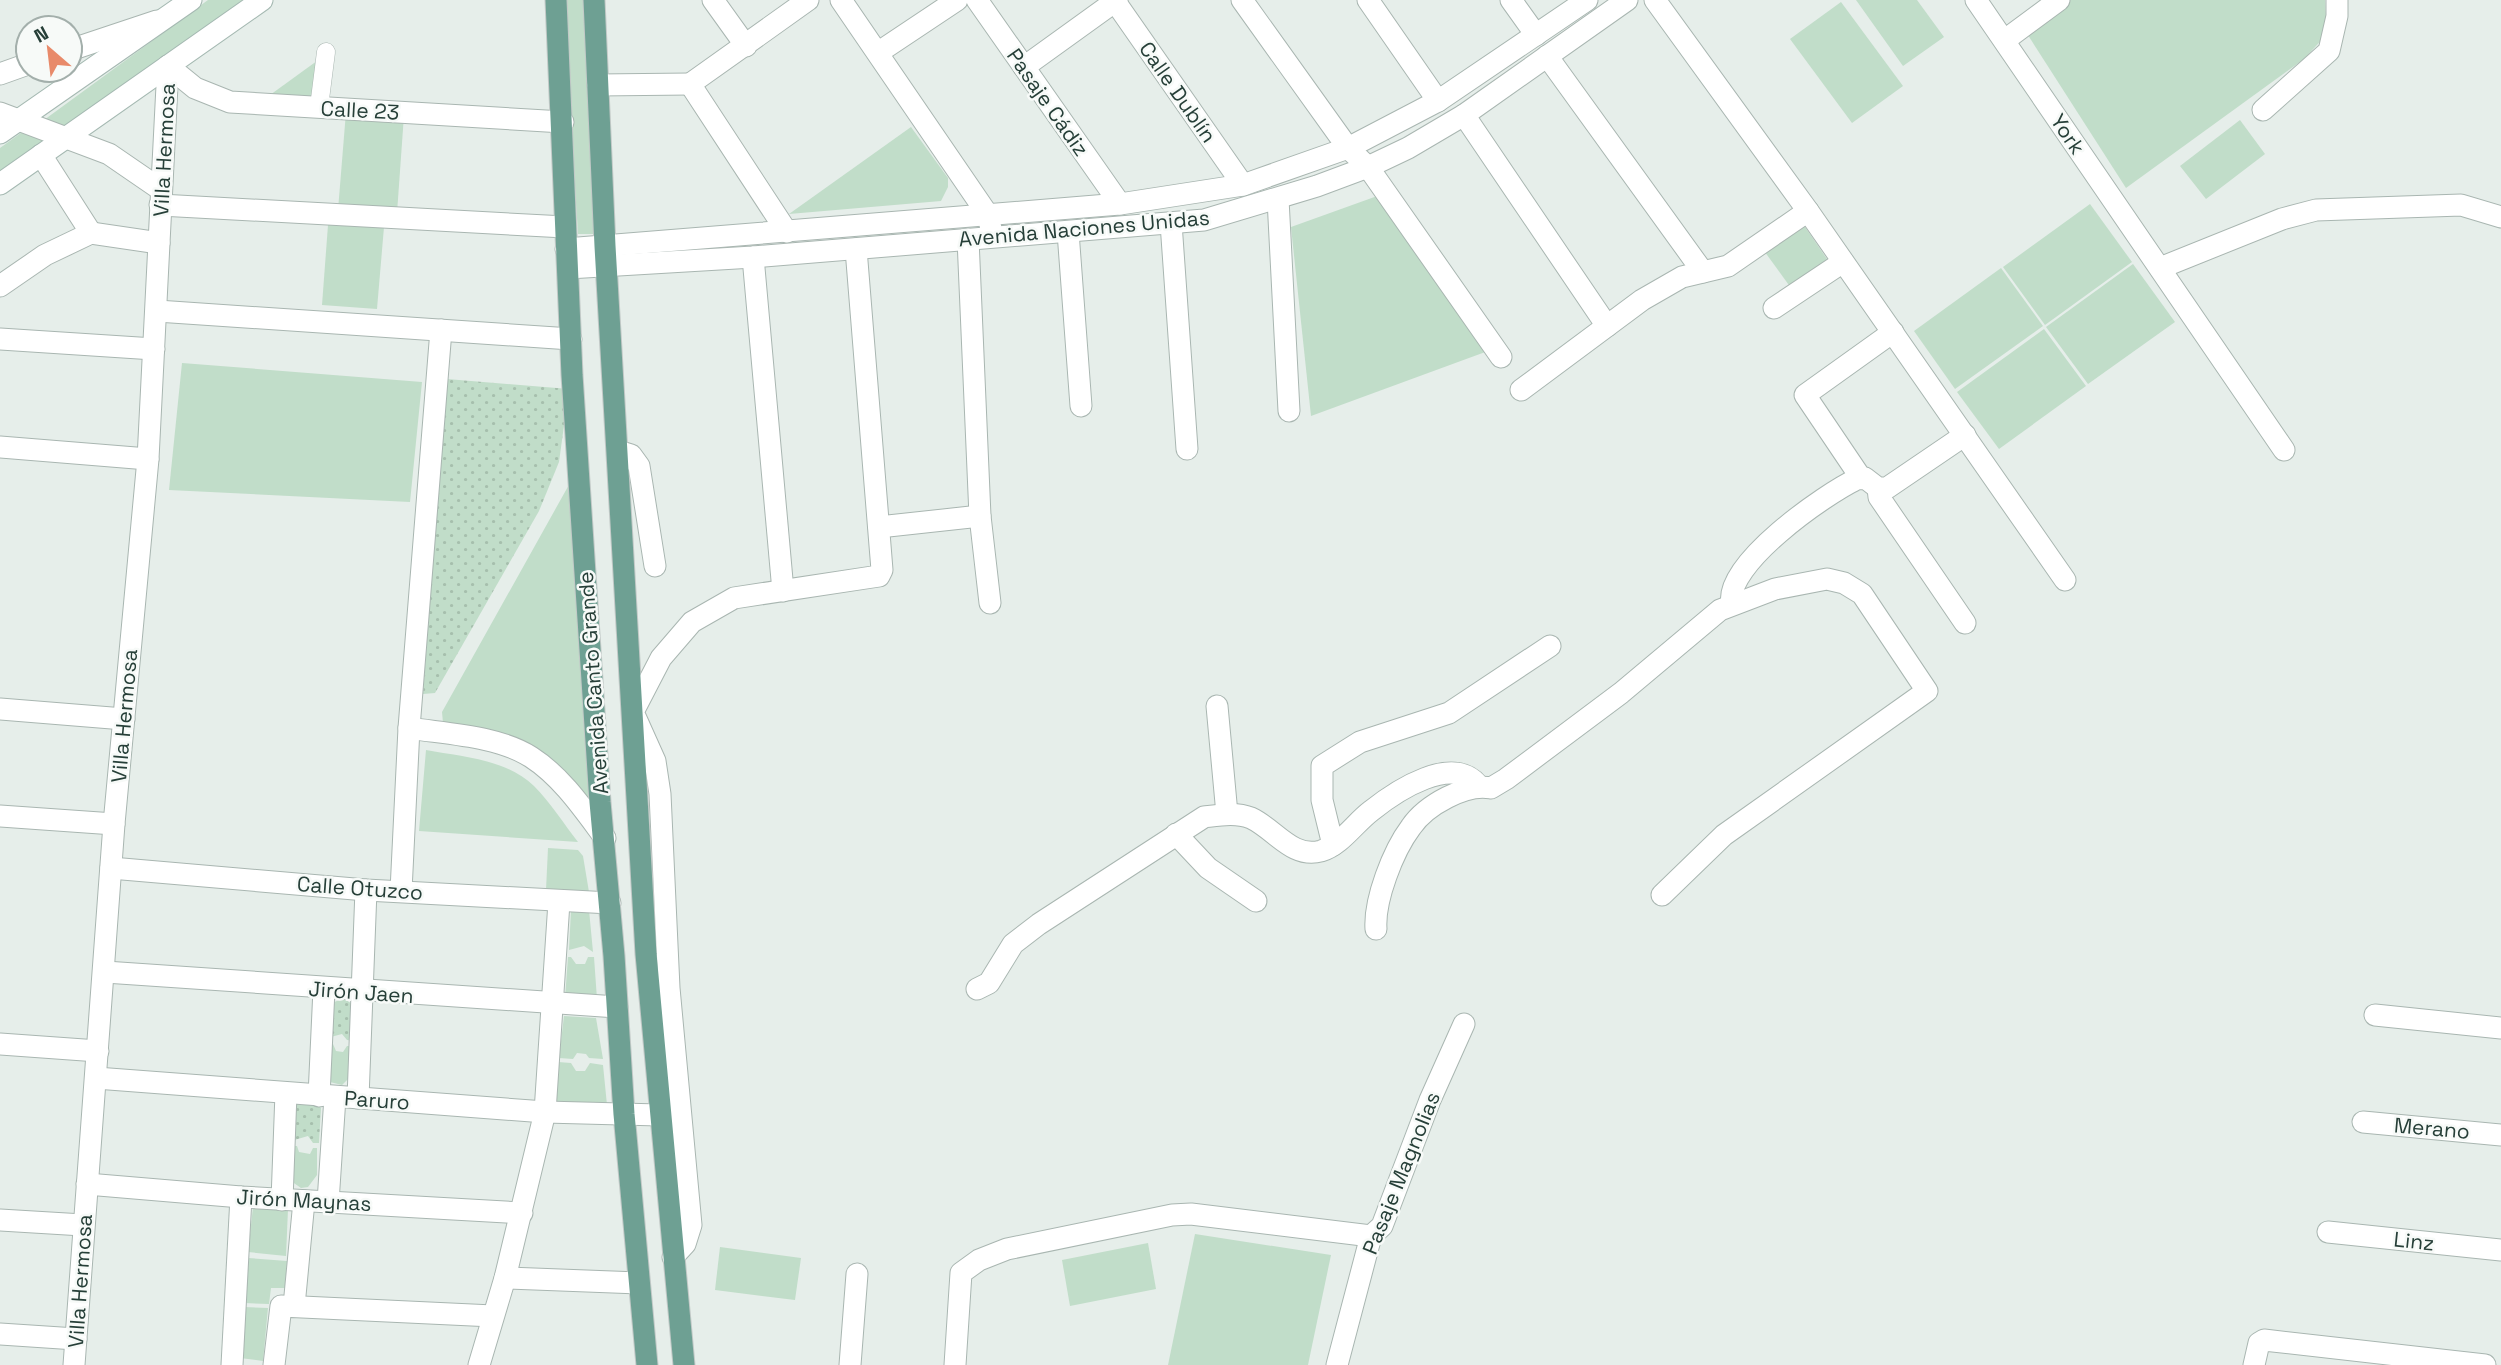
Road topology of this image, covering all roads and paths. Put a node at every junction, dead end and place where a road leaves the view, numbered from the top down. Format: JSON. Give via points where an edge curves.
{"nodes":[{"id":1,"x":191,"y":0,"type":"edge"},
{"id":2,"x":262,"y":0,"type":"edge"},
{"id":3,"x":556,"y":0,"type":"edge"},
{"id":4,"x":594,"y":0,"type":"edge"},
{"id":5,"x":713,"y":0,"type":"edge"},
{"id":6,"x":808,"y":0,"type":"edge"},
{"id":7,"x":841,"y":0,"type":"edge"},
{"id":8,"x":957,"y":0,"type":"edge"},
{"id":9,"x":977,"y":0,"type":"edge"},
{"id":10,"x":1242,"y":0,"type":"edge"},
{"id":11,"x":1368,"y":0,"type":"edge"},
{"id":12,"x":1511,"y":0,"type":"edge"},
{"id":13,"x":1587,"y":0,"type":"edge"},
{"id":14,"x":1627,"y":0,"type":"edge"},
{"id":15,"x":1655,"y":0,"type":"edge"},
{"id":16,"x":1976,"y":0,"type":"edge"},
{"id":17,"x":2059,"y":0,"type":"edge"},
{"id":18,"x":2337,"y":0,"type":"edge"},
{"id":19,"x":1116,"y":1,"type":"edge"},
{"id":20,"x":166,"y":18,"type":"junction"},
{"id":21,"x":1536,"y":35,"type":"junction"},
{"id":22,"x":2005,"y":40,"type":"junction"},
{"id":23,"x":84,"y":45,"type":"edge"},
{"id":24,"x":746,"y":46,"type":"junction"},
{"id":25,"x":326,"y":52,"type":"dead end"},
{"id":26,"x":880,"y":52,"type":"junction"},
{"id":27,"x":1547,"y":56,"type":"junction"},
{"id":28,"x":168,"y":66,"type":"junction"},
{"id":29,"x":1024,"y":67,"type":"junction"},
{"id":30,"x":690,"y":84,"type":"junction"},
{"id":31,"x":598,"y":85,"type":"junction"},
{"id":32,"x":1438,"y":101,"type":"junction"},
{"id":33,"x":319,"y":107,"type":"junction"},
{"id":34,"x":2263,"y":110,"type":"dead end"},
{"id":35,"x":1464,"y":115,"type":"junction"},
{"id":36,"x":9,"y":117,"type":"edge"},
{"id":37,"x":563,"y":122,"type":"junction"},
{"id":38,"x":0,"y":133,"type":"edge"},
{"id":39,"x":64,"y":138,"type":"junction"},
{"id":40,"x":1348,"y":148,"type":"junction"},
{"id":41,"x":41,"y":155,"type":"junction"},
{"id":42,"x":1368,"y":167,"type":"junction"},
{"id":43,"x":0,"y":184,"type":"edge"},
{"id":44,"x":1242,"y":185,"type":"junction"},
{"id":45,"x":160,"y":197,"type":"junction"},
{"id":46,"x":1278,"y":199,"type":"junction"},
{"id":47,"x":1120,"y":204,"type":"junction"},
{"id":48,"x":1808,"y":211,"type":"junction"},
{"id":49,"x":988,"y":215,"type":"junction"},
{"id":50,"x":2501,"y":217,"type":"edge"},
{"id":51,"x":1171,"y":223,"type":"junction"},
{"id":52,"x":788,"y":232,"type":"junction"},
{"id":53,"x":1068,"y":232,"type":"junction"},
{"id":54,"x":91,"y":233,"type":"junction"},
{"id":55,"x":992,"y":236,"type":"junction"},
{"id":56,"x":968,"y":239,"type":"junction"},
{"id":57,"x":159,"y":243,"type":"junction"},
{"id":58,"x":566,"y":248,"type":"junction"},
{"id":59,"x":856,"y":249,"type":"junction"},
{"id":60,"x":606,"y":256,"type":"junction"},
{"id":61,"x":753,"y":257,"type":"junction"},
{"id":62,"x":1843,"y":262,"type":"junction"},
{"id":63,"x":2160,"y":268,"type":"junction"},
{"id":64,"x":1703,"y":272,"type":"junction"},
{"id":65,"x":0,"y":286,"type":"edge"},
{"id":66,"x":1774,"y":308,"type":"dead end"},
{"id":67,"x":157,"y":311,"type":"junction"},
{"id":68,"x":1607,"y":326,"type":"junction"},
{"id":69,"x":441,"y":330,"type":"junction"},
{"id":70,"x":1893,"y":332,"type":"junction"},
{"id":71,"x":0,"y":339,"type":"edge"},
{"id":72,"x":570,"y":340,"type":"junction"},
{"id":73,"x":154,"y":349,"type":"junction"},
{"id":74,"x":1501,"y":357,"type":"dead end"},
{"id":75,"x":1521,"y":390,"type":"dead end"},
{"id":76,"x":1081,"y":406,"type":"dead end"},
{"id":77,"x":1289,"y":411,"type":"dead end"},
{"id":78,"x":1965,"y":435,"type":"junction"},
{"id":79,"x":0,"y":447,"type":"edge"},
{"id":80,"x":1186,"y":450,"type":"dead end"},
{"id":81,"x":2284,"y":450,"type":"dead end"},
{"id":82,"x":618,"y":451,"type":"junction"},
{"id":83,"x":148,"y":459,"type":"junction"},
{"id":84,"x":1870,"y":483,"type":"junction"},
{"id":85,"x":980,"y":516,"type":"junction"},
{"id":86,"x":878,"y":527,"type":"junction"},
{"id":87,"x":655,"y":566,"type":"dead end"},
{"id":88,"x":2066,"y":580,"type":"dead end"},
{"id":89,"x":783,"y":591,"type":"junction"},
{"id":90,"x":990,"y":603,"type":"dead end"},
{"id":91,"x":1732,"y":604,"type":"junction"},
{"id":92,"x":1965,"y":623,"type":"dead end"},
{"id":93,"x":1550,"y":646,"type":"dead end"},
{"id":94,"x":1217,"y":706,"type":"dead end"},
{"id":95,"x":0,"y":709,"type":"edge"},
{"id":96,"x":633,"y":712,"type":"junction"},
{"id":97,"x":124,"y":719,"type":"junction"},
{"id":98,"x":409,"y":728,"type":"junction"},
{"id":99,"x":1479,"y":786,"type":"junction"},
{"id":100,"x":1227,"y":814,"type":"junction"},
{"id":101,"x":0,"y":816,"type":"edge"},
{"id":102,"x":114,"y":824,"type":"junction"},
{"id":103,"x":1176,"y":835,"type":"junction"},
{"id":104,"x":605,"y":838,"type":"junction"},
{"id":105,"x":1333,"y":845,"type":"junction"},
{"id":106,"x":111,"y":868,"type":"junction"},
{"id":107,"x":366,"y":890,"type":"junction"},
{"id":108,"x":401,"y":891,"type":"junction"},
{"id":109,"x":1662,"y":895,"type":"dead end"},
{"id":110,"x":559,"y":901,"type":"junction"},
{"id":111,"x":1256,"y":901,"type":"dead end"},
{"id":112,"x":610,"y":903,"type":"junction"},
{"id":113,"x":1376,"y":929,"type":"dead end"},
{"id":114,"x":105,"y":972,"type":"junction"},
{"id":115,"x":324,"y":989,"type":"junction"},
{"id":116,"x":977,"y":989,"type":"dead end"},
{"id":117,"x":364,"y":992,"type":"junction"},
{"id":118,"x":552,"y":1005,"type":"junction"},
{"id":119,"x":617,"y":1007,"type":"junction"},
{"id":120,"x":2375,"y":1015,"type":"dead end"},
{"id":121,"x":1465,"y":1024,"type":"dead end"},
{"id":122,"x":2501,"y":1028,"type":"edge"},
{"id":123,"x":0,"y":1044,"type":"edge"},
{"id":124,"x":98,"y":1051,"type":"junction"},
{"id":125,"x":96,"y":1078,"type":"junction"},
{"id":126,"x":286,"y":1093,"type":"junction"},
{"id":127,"x":327,"y":1097,"type":"junction"},
{"id":128,"x":358,"y":1098,"type":"junction"},
{"id":129,"x":545,"y":1112,"type":"junction"},
{"id":130,"x":624,"y":1114,"type":"junction"},
{"id":131,"x":659,"y":1115,"type":"junction"},
{"id":132,"x":2363,"y":1122,"type":"dead end"},
{"id":133,"x":2501,"y":1135,"type":"edge"},
{"id":134,"x":87,"y":1184,"type":"junction"},
{"id":135,"x":241,"y":1197,"type":"junction"},
{"id":136,"x":282,"y":1200,"type":"junction"},
{"id":137,"x":304,"y":1201,"type":"junction"},
{"id":138,"x":328,"y":1202,"type":"junction"},
{"id":139,"x":522,"y":1213,"type":"junction"},
{"id":140,"x":0,"y":1220,"type":"edge"},
{"id":141,"x":83,"y":1225,"type":"junction"},
{"id":142,"x":2328,"y":1232,"type":"dead end"},
{"id":143,"x":1371,"y":1236,"type":"junction"},
{"id":144,"x":2501,"y":1250,"type":"edge"},
{"id":145,"x":673,"y":1257,"type":"junction"},
{"id":146,"x":858,"y":1274,"type":"dead end"},
{"id":147,"x":505,"y":1278,"type":"junction"},
{"id":148,"x":639,"y":1283,"type":"junction"},
{"id":149,"x":294,"y":1306,"type":"junction"},
{"id":150,"x":493,"y":1316,"type":"junction"},
{"id":151,"x":0,"y":1334,"type":"edge"},
{"id":152,"x":76,"y":1339,"type":"junction"},
{"id":153,"x":74,"y":1365,"type":"edge"},
{"id":154,"x":232,"y":1365,"type":"edge"},
{"id":155,"x":274,"y":1365,"type":"edge"},
{"id":156,"x":479,"y":1365,"type":"edge"},
{"id":157,"x":647,"y":1365,"type":"edge"},
{"id":158,"x":684,"y":1365,"type":"edge"},
{"id":159,"x":850,"y":1365,"type":"edge"},
{"id":160,"x":955,"y":1365,"type":"edge"},
{"id":161,"x":1337,"y":1365,"type":"edge"},
{"id":162,"x":2254,"y":1365,"type":"edge"},
{"id":163,"x":2485,"y":1365,"type":"edge"}],
"edges":[{"from":1,"to":20,"type":"street"},
{"from":2,"to":28,"type":"street"},
{"from":3,"to":37,"type":"main road","name":"Avenida Canto Grande"},
{"from":4,"to":31,"type":"main road","name":"Avenida Canto Grande"},
{"from":5,"to":24,"type":"street"},
{"from":6,"to":24,"type":"street"},
{"from":7,"to":26,"type":"street"},
{"from":8,"to":26,"type":"street"},
{"from":9,"to":29,"type":"street","name":"Pasaje Cádiz"},
{"from":10,"to":40,"type":"street"},
{"from":11,"to":32,"type":"street"},
{"from":12,"to":21,"type":"street"},
{"from":13,"to":21,"type":"street","name":"Avenida Naciones Unidas"},
{"from":14,"to":27,"type":"street","name":"Avenida Naciones Unidas"},
{"from":15,"to":48,"type":"street"},
{"from":16,"to":22,"type":"street","name":"York"},
{"from":17,"to":22,"type":"street"},
{"from":18,"to":34,"type":"street","via":[[2329,51]]},
{"from":19,"to":29,"type":"street"},
{"from":19,"to":44,"type":"street","name":"Calle Dublín"},
{"from":20,"to":23,"type":"street"},
{"from":20,"to":36,"type":"street"},
{"from":21,"to":32,"type":"street","name":"Avenida Naciones Unidas"},
{"from":22,"to":63,"type":"street","name":"York"},
{"from":24,"to":30,"type":"street"},
{"from":25,"to":33,"type":"street"},
{"from":26,"to":49,"type":"street"},
{"from":27,"to":35,"type":"street","name":"Avenida Naciones Unidas"},
{"from":27,"to":64,"type":"street"},
{"from":28,"to":33,"type":"street","name":"Calle 23","via":[[195,88],[230,102]]},
{"from":28,"to":39,"type":"street"},
{"from":28,"to":45,"type":"street","name":"Villa Hermosa"},
{"from":29,"to":47,"type":"street","name":"Pasaje Cádiz"},
{"from":30,"to":31,"type":"street"},
{"from":30,"to":52,"type":"street"},
{"from":31,"to":60,"type":"main road","name":"Avenida Canto Grande"},
{"from":32,"to":40,"type":"street","name":"Avenida Naciones Unidas"},
{"from":33,"to":37,"type":"street","name":"Calle 23"},
{"from":35,"to":42,"type":"street","name":"Avenida Naciones Unidas"},
{"from":35,"to":68,"type":"street"},
{"from":36,"to":38,"type":"street"},
{"from":36,"to":39,"type":"street"},
{"from":37,"to":58,"type":"main road","name":"Avenida Canto Grande"},
{"from":39,"to":41,"type":"street"},
{"from":39,"to":45,"type":"street","via":[[109,154]]},
{"from":40,"to":42,"type":"street"},
{"from":40,"to":44,"type":"street","name":"Avenida Naciones Unidas"},
{"from":41,"to":43,"type":"street"},
{"from":41,"to":54,"type":"street"},
{"from":42,"to":46,"type":"street","name":"Avenida Naciones Unidas"},
{"from":42,"to":74,"type":"street"},
{"from":44,"to":47,"type":"street","name":"Avenida Naciones Unidas"},
{"from":45,"to":57,"type":"street","name":"Villa Hermosa"},
{"from":45,"to":58,"type":"street","name":"Avenida Naciones Unidas"},
{"from":46,"to":51,"type":"street","name":"Avenida Naciones Unidas","via":[[1204,220]]},
{"from":46,"to":77,"type":"street"},
{"from":47,"to":49,"type":"street","name":"Avenida Naciones Unidas"},
{"from":48,"to":62,"type":"street"},
{"from":48,"to":64,"type":"street","via":[[1728,266]]},
{"from":49,"to":52,"type":"street","name":"Avenida Naciones Unidas"},
{"from":49,"to":55,"type":"street"},
{"from":50,"to":63,"type":"street","via":[[2461,205],[2316,210]]},
{"from":51,"to":53,"type":"street","name":"Avenida Naciones Unidas"},
{"from":51,"to":80,"type":"street"},
{"from":52,"to":60,"type":"street","name":"Avenida Naciones Unidas"},
{"from":53,"to":55,"type":"street","name":"Avenida Naciones Unidas"},
{"from":53,"to":76,"type":"street"},
{"from":54,"to":57,"type":"street"},
{"from":54,"to":65,"type":"street","via":[[45,255]]},
{"from":55,"to":56,"type":"street","name":"Avenida Naciones Unidas"},
{"from":56,"to":59,"type":"street","name":"Avenida Naciones Unidas"},
{"from":56,"to":85,"type":"street"},
{"from":57,"to":67,"type":"street","name":"Villa Hermosa"},
{"from":58,"to":60,"type":"street","name":"Avenida Naciones Unidas"},
{"from":58,"to":72,"type":"main road","name":"Avenida Canto Grande"},
{"from":59,"to":61,"type":"street","name":"Avenida Naciones Unidas"},
{"from":59,"to":86,"type":"street"},
{"from":60,"to":61,"type":"street","name":"Avenida Naciones Unidas"},
{"from":60,"to":82,"type":"main road","name":"Avenida Canto Grande"},
{"from":61,"to":89,"type":"street"},
{"from":62,"to":66,"type":"street"},
{"from":62,"to":70,"type":"street"},
{"from":63,"to":81,"type":"street","name":"York"},
{"from":64,"to":68,"type":"street","via":[[1682,277]]},
{"from":67,"to":69,"type":"street"},
{"from":67,"to":73,"type":"street","name":"Villa Hermosa"},
{"from":68,"to":75,"type":"street"},
{"from":69,"to":72,"type":"street"},
{"from":69,"to":98,"type":"street"},
{"from":70,"to":78,"type":"street"},
{"from":70,"to":84,"type":"street","via":[[1805,396]]},
{"from":71,"to":73,"type":"street"},
{"from":72,"to":104,"type":"main road","name":"Avenida Canto Grande"},
{"from":73,"to":83,"type":"street","name":"Villa Hermosa"},
{"from":78,"to":84,"type":"street","via":[[1891,486]]},
{"from":78,"to":88,"type":"street"},
{"from":79,"to":83,"type":"street"},
{"from":82,"to":87,"type":"street","via":[[631,455],[639,466]]},
{"from":82,"to":96,"type":"main road","name":"Avenida Canto Grande"},
{"from":83,"to":97,"type":"street","name":"Villa Hermosa"},
{"from":84,"to":91,"type":"street","via":[[1822,498],[1784,527],[1732,586]]},
{"from":84,"to":92,"type":"street"},
{"from":85,"to":86,"type":"street"},
{"from":85,"to":90,"type":"street"},
{"from":86,"to":89,"type":"street","via":[[879,576]]},
{"from":89,"to":96,"type":"street","via":[[734,598],[692,622],[661,658]]},
{"from":91,"to":99,"type":"street","via":[[1709,617],[1621,693],[1506,779],[1491,788]]},
{"from":91,"to":109,"type":"street","via":[[1775,589],[1827,579],[1844,583],[1862,594],[1927,691],[1724,835]]},
{"from":93,"to":105,"type":"street","via":[[1449,713],[1360,742],[1322,765],[1322,800]]},
{"from":94,"to":100,"type":"street"},
{"from":95,"to":97,"type":"street"},
{"from":96,"to":131,"type":"main road","name":"Avenida Canto Grande"},
{"from":96,"to":145,"type":"street","via":[[654,761],[660,794],[669,988],[691,1225],[685,1244]]},
{"from":97,"to":102,"type":"street","name":"Villa Hermosa"},
{"from":98,"to":104,"type":"street","via":[[466,737],[530,757],[575,798]]},
{"from":98,"to":108,"type":"street"},
{"from":99,"to":105,"type":"street","via":[[1460,772],[1432,777],[1371,811]]},
{"from":99,"to":113,"type":"street","via":[[1438,804],[1411,826],[1381,890]]},
{"from":100,"to":103,"type":"street","via":[[1204,817]]},
{"from":100,"to":105,"type":"street","via":[[1252,819],[1302,852]]},
{"from":101,"to":102,"type":"street"},
{"from":102,"to":106,"type":"street","name":"Villa Hermosa"},
{"from":103,"to":111,"type":"street","via":[[1208,868]]},
{"from":103,"to":116,"type":"street","via":[[1039,923],[1013,944],[989,983]]},
{"from":104,"to":112,"type":"main road","name":"Avenida Canto Grande"},
{"from":106,"to":107,"type":"street","name":"Calle Otuzco"},
{"from":106,"to":114,"type":"street","name":"Villa Hermosa"},
{"from":107,"to":108,"type":"street","name":"Calle Otuzco"},
{"from":107,"to":117,"type":"street"},
{"from":108,"to":110,"type":"street","name":"Calle Otuzco"},
{"from":110,"to":112,"type":"street","name":"Calle Otuzco"},
{"from":110,"to":118,"type":"street"},
{"from":112,"to":119,"type":"main road","name":"Avenida Canto Grande"},
{"from":114,"to":115,"type":"street","name":"Jirón Jaen"},
{"from":114,"to":124,"type":"street","name":"Villa Hermosa"},
{"from":115,"to":117,"type":"street","name":"Jirón Jaen"},
{"from":115,"to":127,"type":"street"},
{"from":117,"to":118,"type":"street","name":"Jirón Jaen"},
{"from":117,"to":128,"type":"street"},
{"from":118,"to":119,"type":"street","name":"Jirón Jaen"},
{"from":118,"to":129,"type":"street"},
{"from":119,"to":130,"type":"main road","name":"Avenida Canto Grande"},
{"from":120,"to":122,"type":"street"},
{"from":121,"to":143,"type":"street","name":"Pasaje Magnolias","via":[[1382,1226]]},
{"from":123,"to":124,"type":"street"},
{"from":124,"to":125,"type":"street","name":"Villa Hermosa"},
{"from":125,"to":126,"type":"street","name":"Paruro"},
{"from":125,"to":134,"type":"street","name":"Villa Hermosa"},
{"from":126,"to":127,"type":"street","name":"Paruro"},
{"from":126,"to":136,"type":"street"},
{"from":127,"to":128,"type":"street","name":"Paruro"},
{"from":127,"to":138,"type":"street"},
{"from":128,"to":129,"type":"street","name":"Paruro"},
{"from":129,"to":130,"type":"street","name":"Paruro"},
{"from":129,"to":139,"type":"street"},
{"from":130,"to":131,"type":"street","name":"Paruro"},
{"from":130,"to":148,"type":"main road","name":"Avenida Canto Grande"},
{"from":131,"to":145,"type":"main road","name":"Avenida Canto Grande"},
{"from":132,"to":133,"type":"street","name":"Merano"},
{"from":134,"to":135,"type":"street","name":"Jirón Maynas"},
{"from":134,"to":141,"type":"street","name":"Villa Hermosa"},
{"from":135,"to":136,"type":"street","name":"Jirón Maynas"},
{"from":135,"to":154,"type":"street"},
{"from":136,"to":137,"type":"street","name":"Jirón Maynas"},
{"from":137,"to":138,"type":"street","name":"Jirón Maynas"},
{"from":137,"to":149,"type":"street"},
{"from":138,"to":139,"type":"street","name":"Jirón Maynas"},
{"from":139,"to":147,"type":"street"},
{"from":140,"to":141,"type":"street"},
{"from":141,"to":152,"type":"street","name":"Villa Hermosa"},
{"from":142,"to":144,"type":"street","name":"Linz"},
{"from":143,"to":160,"type":"street","via":[[1191,1214],[1007,1249],[961,1273]]},
{"from":143,"to":161,"type":"street","name":"Pasaje Magnolias"},
{"from":145,"to":158,"type":"main road","name":"Avenida Canto Grande"},
{"from":146,"to":159,"type":"street"},
{"from":147,"to":148,"type":"street"},
{"from":147,"to":150,"type":"street"},
{"from":148,"to":157,"type":"main road","name":"Avenida Canto Grande"},
{"from":149,"to":150,"type":"street"},
{"from":149,"to":155,"type":"street","via":[[281,1306]]},
{"from":150,"to":156,"type":"street"},
{"from":151,"to":152,"type":"street"},
{"from":152,"to":153,"type":"street","name":"Villa Hermosa"},
{"from":162,"to":163,"type":"street","via":[[2259,1343],[2264,1340]]}]}
